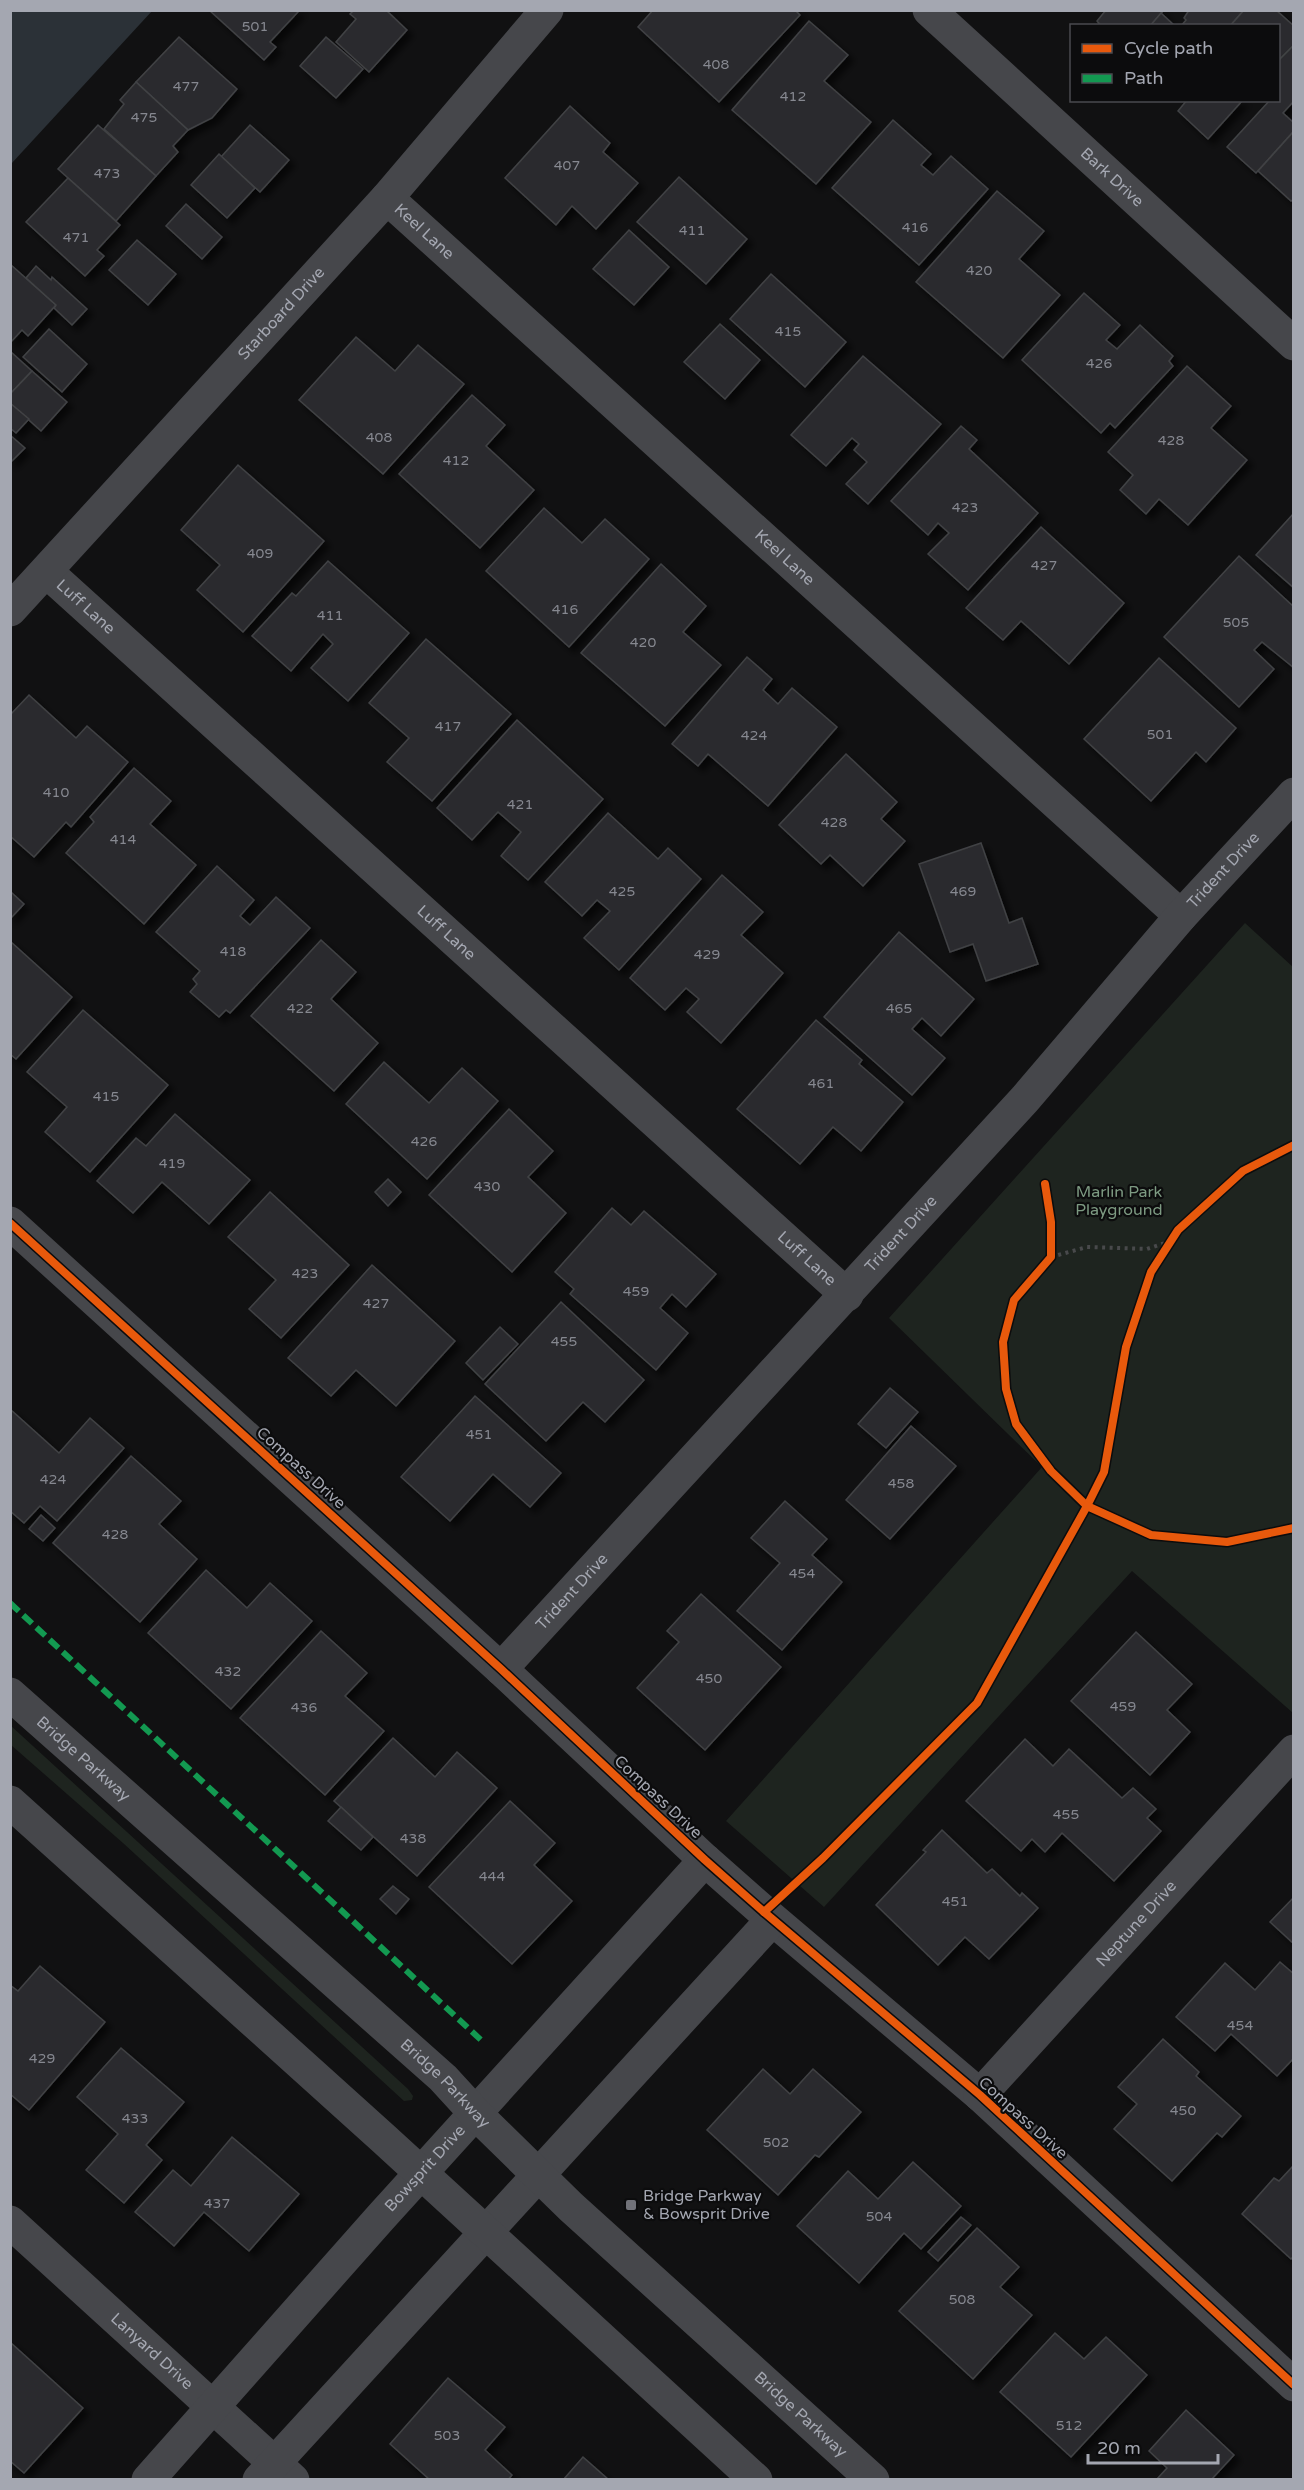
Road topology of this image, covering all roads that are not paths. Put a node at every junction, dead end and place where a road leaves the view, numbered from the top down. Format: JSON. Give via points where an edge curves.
{"nodes":[{"id":1,"x":548,"y":10,"type":"edge"},
{"id":2,"x":929,"y":10,"type":"edge"},
{"id":3,"x":387,"y":198,"type":"junction"},
{"id":4,"x":1293,"y":344,"type":"edge"},
{"id":5,"x":47,"y":572,"type":"junction"},
{"id":6,"x":10,"y":610,"type":"edge"},
{"id":7,"x":1293,"y":794,"type":"edge"},
{"id":8,"x":1181,"y":916,"type":"junction"},
{"id":9,"x":10,"y":1223,"type":"edge"},
{"id":10,"x":847,"y":1295,"type":"junction"},
{"id":11,"x":501,"y":1669,"type":"junction"},
{"id":12,"x":10,"y":1694,"type":"edge"},
{"id":13,"x":1293,"y":1751,"type":"edge"},
{"id":14,"x":10,"y":1802,"type":"edge"},
{"id":15,"x":705,"y":1860,"type":"junction"},
{"id":16,"x":772,"y":1920,"type":"junction"},
{"id":17,"x":980,"y":2095,"type":"junction"},
{"id":18,"x":476,"y":2114,"type":"junction"},
{"id":19,"x":422,"y":2174,"type":"junction"},
{"id":20,"x":538,"y":2176,"type":"junction"},
{"id":21,"x":10,"y":2222,"type":"edge"},
{"id":22,"x":486,"y":2233,"type":"junction"},
{"id":23,"x":1293,"y":2385,"type":"edge"},
{"id":24,"x":213,"y":2408,"type":"junction"},
{"id":25,"x":276,"y":2474,"type":"edge"},
{"id":26,"x":148,"y":2480,"type":"edge"},
{"id":27,"x":756,"y":2480,"type":"edge"},
{"id":28,"x":873,"y":2480,"type":"edge"}],
"edges":[{"from":1,"to":3,"type":"street","name":"Starboard Drive"},
{"from":2,"to":4,"type":"street","name":"Bark Drive"},
{"from":3,"to":5,"type":"street","name":"Starboard Drive"},
{"from":3,"to":8,"type":"street","name":"Keel Lane"},
{"from":5,"to":6,"type":"street","name":"Starboard Drive"},
{"from":5,"to":10,"type":"street","name":"Luff Lane"},
{"from":7,"to":8,"type":"street","name":"Trident Drive"},
{"from":8,"to":10,"type":"street","name":"Trident Drive","via":[[1025,1099]]},
{"from":9,"to":11,"type":"street","name":"Compass Drive"},
{"from":10,"to":11,"type":"street","name":"Trident Drive"},
{"from":11,"to":15,"type":"street","name":"Compass Drive"},
{"from":12,"to":18,"type":"street","name":"Bridge Parkway","via":[[443,2078]]},
{"from":13,"to":17,"type":"street","name":"Neptune Drive"},
{"from":14,"to":19,"type":"street"},
{"from":15,"to":16,"type":"street","name":"Compass Drive"},
{"from":15,"to":18,"type":"street","name":"Bowsprit Drive"},
{"from":16,"to":17,"type":"street","name":"Compass Drive"},
{"from":16,"to":20,"type":"street"},
{"from":17,"to":23,"type":"street","name":"Compass Drive"},
{"from":18,"to":19,"type":"street","name":"Bowsprit Drive"},
{"from":18,"to":20,"type":"street","name":"Bridge Parkway"},
{"from":19,"to":22,"type":"street"},
{"from":19,"to":24,"type":"street","name":"Bowsprit Drive"},
{"from":20,"to":22,"type":"street"},
{"from":20,"to":28,"type":"street","name":"Bridge Parkway"},
{"from":21,"to":24,"type":"street","name":"Lanyard Drive"},
{"from":22,"to":25,"type":"street"},
{"from":22,"to":27,"type":"street"},
{"from":24,"to":25,"type":"street","name":"Lanyard Drive"},
{"from":24,"to":26,"type":"street","name":"Bowsprit Drive"}]}
